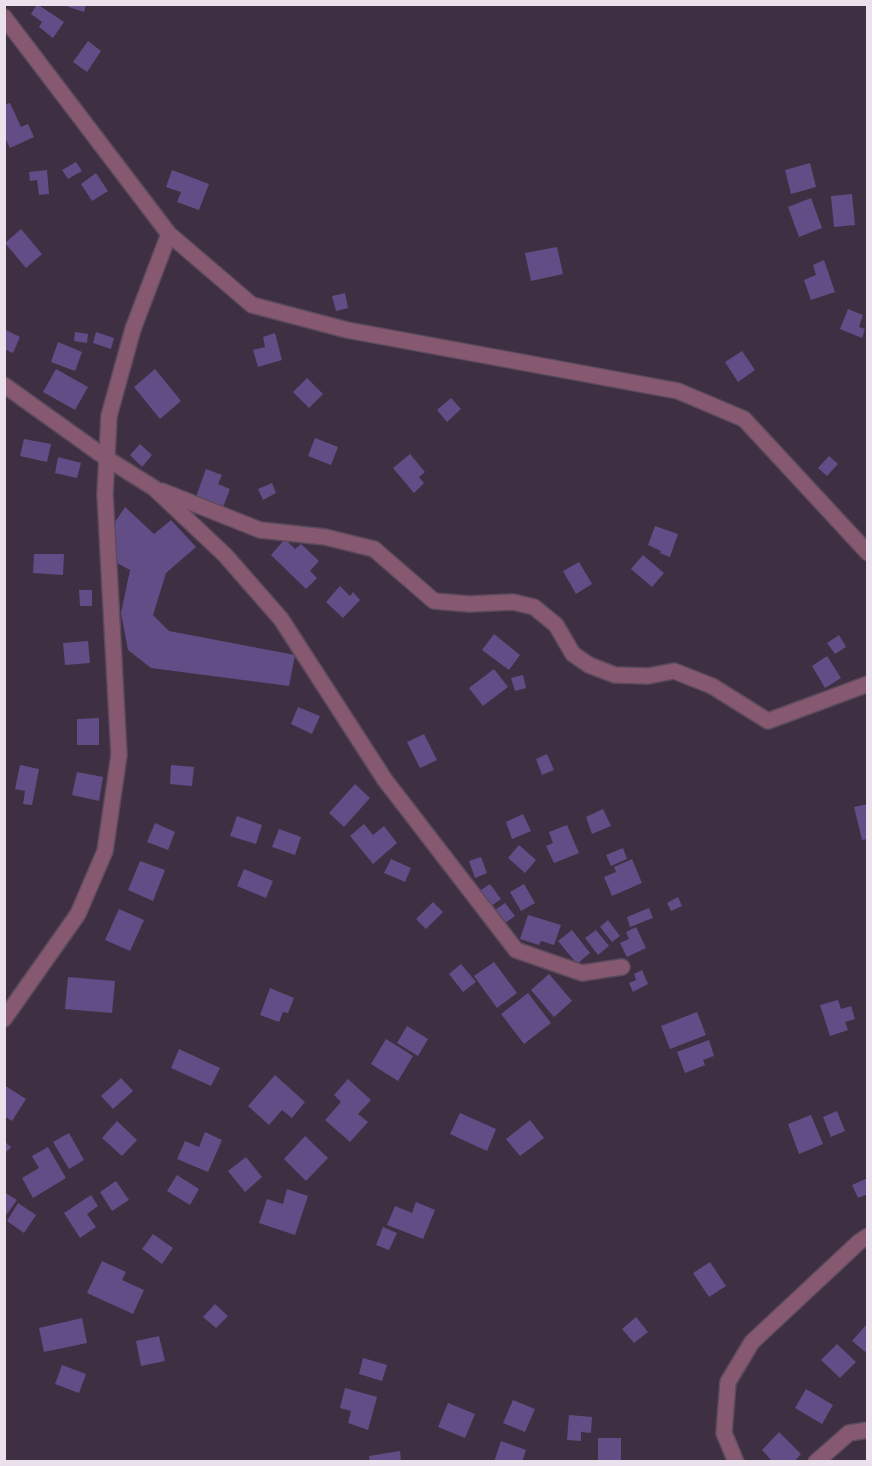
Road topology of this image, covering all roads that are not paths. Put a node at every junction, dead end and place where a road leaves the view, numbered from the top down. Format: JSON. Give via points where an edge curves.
{"nodes":[{"id":1,"x":4,"y":16,"type":"edge"},
{"id":2,"x":169,"y":234,"type":"junction"},
{"id":3,"x":4,"y":385,"type":"edge"},
{"id":4,"x":106,"y":458,"type":"junction"},
{"id":5,"x":154,"y":488,"type":"junction"},
{"id":6,"x":867,"y":553,"type":"edge"},
{"id":7,"x":867,"y":684,"type":"edge"},
{"id":8,"x":622,"y":967,"type":"dead end"},
{"id":9,"x":4,"y":1019,"type":"edge"},
{"id":10,"x":867,"y":1236,"type":"edge"},
{"id":11,"x":867,"y":1430,"type":"edge"},
{"id":12,"x":736,"y":1461,"type":"edge"},
{"id":13,"x":816,"y":1461,"type":"edge"}],
"edges":[{"from":1,"to":2,"type":"street"},
{"from":2,"to":4,"type":"street","via":[[133,329],[109,416]]},
{"from":2,"to":6,"type":"street","via":[[252,305],[347,330],[678,391],[744,419]]},
{"from":3,"to":4,"type":"street"},
{"from":4,"to":5,"type":"street"},
{"from":4,"to":9,"type":"street","via":[[119,755],[105,851],[78,914]]},
{"from":5,"to":7,"type":"street","via":[[260,531],[325,537],[374,549],[434,602],[513,602],[534,607],[556,625],[573,654],[589,665],[615,675],[648,676],[674,671],[712,686],[768,721]]},
{"from":5,"to":8,"type":"street","via":[[225,555],[281,619],[385,780],[516,950],[582,973]]},
{"from":10,"to":12,"type":"street","via":[[752,1342],[728,1382],[724,1433]]},
{"from":11,"to":13,"type":"street","via":[[849,1433]]}]}
